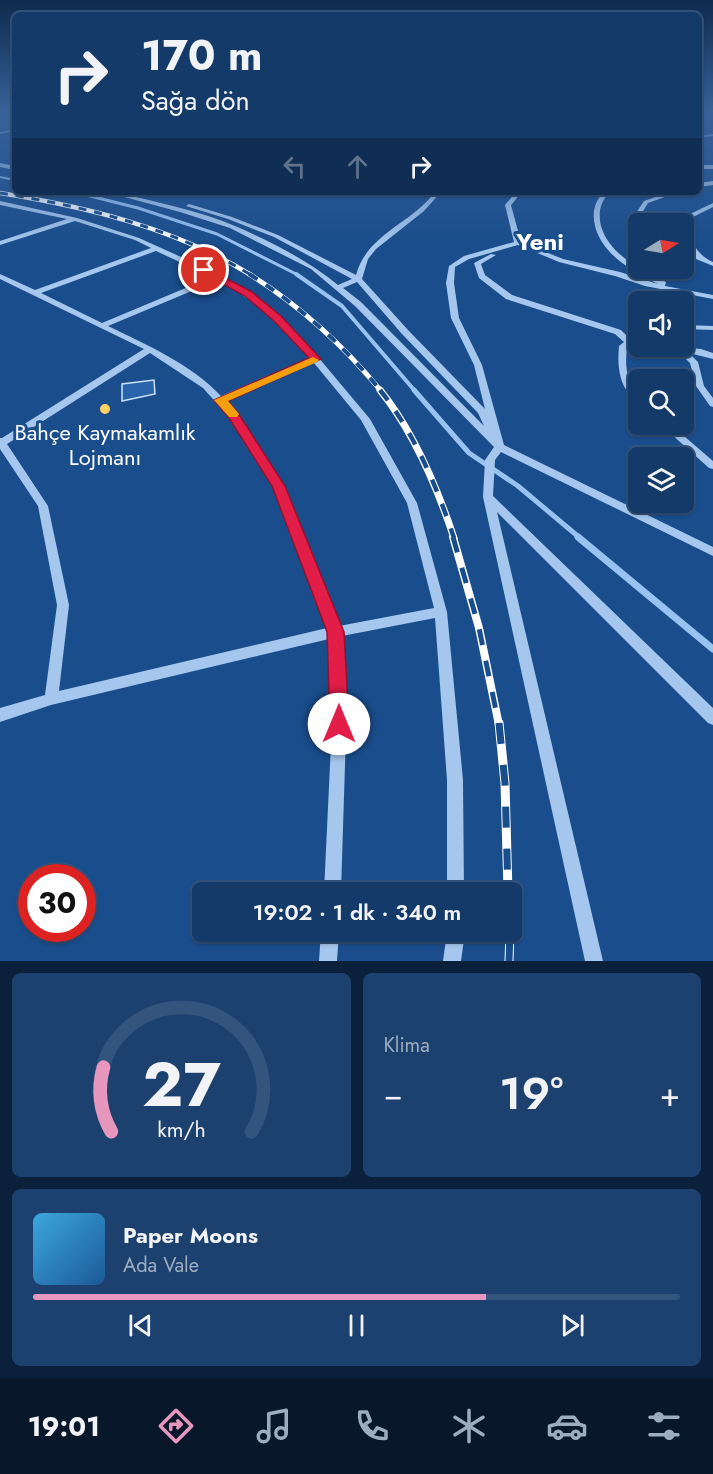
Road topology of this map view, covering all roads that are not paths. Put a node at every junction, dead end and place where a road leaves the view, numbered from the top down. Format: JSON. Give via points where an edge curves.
{"nodes":[{"id":1,"x":121,"y":195,"type":"edge"},
{"id":2,"x":142,"y":195,"type":"edge"},
{"id":3,"x":436,"y":195,"type":"edge"},
{"id":4,"x":516,"y":195,"type":"edge"},
{"id":5,"x":603,"y":195,"type":"edge"},
{"id":6,"x":667,"y":195,"type":"edge"},
{"id":7,"x":0,"y":203,"type":"edge"},
{"id":8,"x":713,"y":205,"type":"edge"},
{"id":9,"x":639,"y":213,"type":"edge"},
{"id":10,"x":76,"y":219,"type":"junction"},
{"id":11,"x":0,"y":243,"type":"edge"},
{"id":12,"x":518,"y":243,"type":"junction"},
{"id":13,"x":157,"y":248,"type":"junction"},
{"id":14,"x":501,"y":250,"type":"junction"},
{"id":15,"x":694,"y":256,"type":"edge"},
{"id":16,"x":702,"y":260,"type":"junction"},
{"id":17,"x":713,"y":264,"type":"edge"},
{"id":18,"x":218,"y":277,"type":"junction"},
{"id":19,"x":2,"y":278,"type":"edge"},
{"id":20,"x":358,"y":279,"type":"junction"},
{"id":21,"x":339,"y":287,"type":"junction"},
{"id":22,"x":669,"y":287,"type":"junction"},
{"id":23,"x":37,"y":292,"type":"junction"},
{"id":24,"x":713,"y":297,"type":"edge"},
{"id":25,"x":101,"y":326,"type":"junction"},
{"id":26,"x":694,"y":327,"type":"edge"},
{"id":27,"x":713,"y":328,"type":"edge"},
{"id":28,"x":628,"y":337,"type":"edge"},
{"id":29,"x":628,"y":344,"type":"edge"},
{"id":30,"x":150,"y":349,"type":"junction"},
{"id":31,"x":694,"y":351,"type":"edge"},
{"id":32,"x":713,"y":356,"type":"edge"},
{"id":33,"x":689,"y":357,"type":"edge"},
{"id":34,"x":316,"y":359,"type":"junction"},
{"id":35,"x":628,"y":386,"type":"edge"},
{"id":36,"x":220,"y":400,"type":"junction"},
{"id":37,"x":713,"y":404,"type":"edge"},
{"id":38,"x":677,"y":435,"type":"edge"},
{"id":39,"x":499,"y":447,"type":"junction"},
{"id":40,"x":2,"y":449,"type":"edge"},
{"id":41,"x":713,"y":466,"type":"edge"},
{"id":42,"x":488,"y":493,"type":"junction"},
{"id":43,"x":713,"y":552,"type":"edge"},
{"id":44,"x":441,"y":612,"type":"junction"},
{"id":45,"x":335,"y":632,"type":"junction"},
{"id":46,"x":51,"y":699,"type":"junction"},
{"id":47,"x":1,"y":714,"type":"edge"},
{"id":48,"x":713,"y":718,"type":"edge"},
{"id":49,"x":333,"y":882,"type":"edge"},
{"id":50,"x":456,"y":882,"type":"edge"},
{"id":51,"x":329,"y":942,"type":"edge"},
{"id":52,"x":455,"y":942,"type":"edge"},
{"id":53,"x":328,"y":961,"type":"edge"},
{"id":54,"x":452,"y":961,"type":"edge"},
{"id":55,"x":594,"y":961,"type":"edge"}],
"edges":[{"from":1,"to":21,"type":"street","via":[[232,227],[313,268]]},
{"from":2,"to":20,"type":"street","via":[[230,218],[276,236]]},
{"from":3,"to":20,"type":"street","via":[[430,205],[378,243],[365,258]]},
{"from":4,"to":12,"type":"street","via":[[508,205]]},
{"from":5,"to":22,"type":"street","via":[[596,211],[599,235],[614,254]]},
{"from":6,"to":9,"type":"street","via":[[646,202]]},
{"from":7,"to":10,"type":"street"},
{"from":8,"to":16,"type":"street","via":[[688,217],[685,225],[688,242]]},
{"from":10,"to":11,"type":"street"},
{"from":10,"to":13,"type":"street"},
{"from":12,"to":14,"type":"street"},
{"from":12,"to":22,"type":"street","via":[[561,261]]},
{"from":13,"to":18,"type":"street"},
{"from":13,"to":23,"type":"street"},
{"from":14,"to":28,"type":"street","via":[[477,263],[482,276],[509,297]]},
{"from":14,"to":39,"type":"street","via":[[463,257],[452,266],[450,283],[455,318],[478,365]]},
{"from":15,"to":16,"type":"street"},
{"from":16,"to":17,"type":"street"},
{"from":18,"to":25,"type":"street"},
{"from":18,"to":34,"type":"street","via":[[249,294]]},
{"from":19,"to":23,"type":"street"},
{"from":20,"to":21,"type":"street"},
{"from":20,"to":39,"type":"street","via":[[482,412]]},
{"from":21,"to":39,"type":"street"},
{"from":22,"to":24,"type":"street"},
{"from":23,"to":25,"type":"street"},
{"from":25,"to":30,"type":"street"},
{"from":26,"to":27,"type":"street"},
{"from":29,"to":35,"type":"street","via":[[623,346],[621,364]]},
{"from":30,"to":36,"type":"street","via":[[206,386]]},
{"from":30,"to":40,"type":"street"},
{"from":31,"to":32,"type":"street"},
{"from":33,"to":37,"type":"street","via":[[694,362],[700,386]]},
{"from":34,"to":36,"type":"street"},
{"from":34,"to":44,"type":"street","via":[[365,419],[412,503]]},
{"from":36,"to":45,"type":"street","via":[[279,486]]},
{"from":38,"to":41,"type":"street"},
{"from":39,"to":42,"type":"street","via":[[490,460]]},
{"from":39,"to":43,"type":"street"},
{"from":40,"to":46,"type":"street","via":[[43,506],[63,604]]},
{"from":42,"to":48,"type":"street"},
{"from":42,"to":55,"type":"street"},
{"from":44,"to":45,"type":"street"},
{"from":44,"to":50,"type":"street","via":[[455,780]]},
{"from":45,"to":46,"type":"street"},
{"from":45,"to":49,"type":"street","via":[[340,701]]},
{"from":46,"to":47,"type":"street"},
{"from":51,"to":53,"type":"street"},
{"from":52,"to":54,"type":"street"}]}
